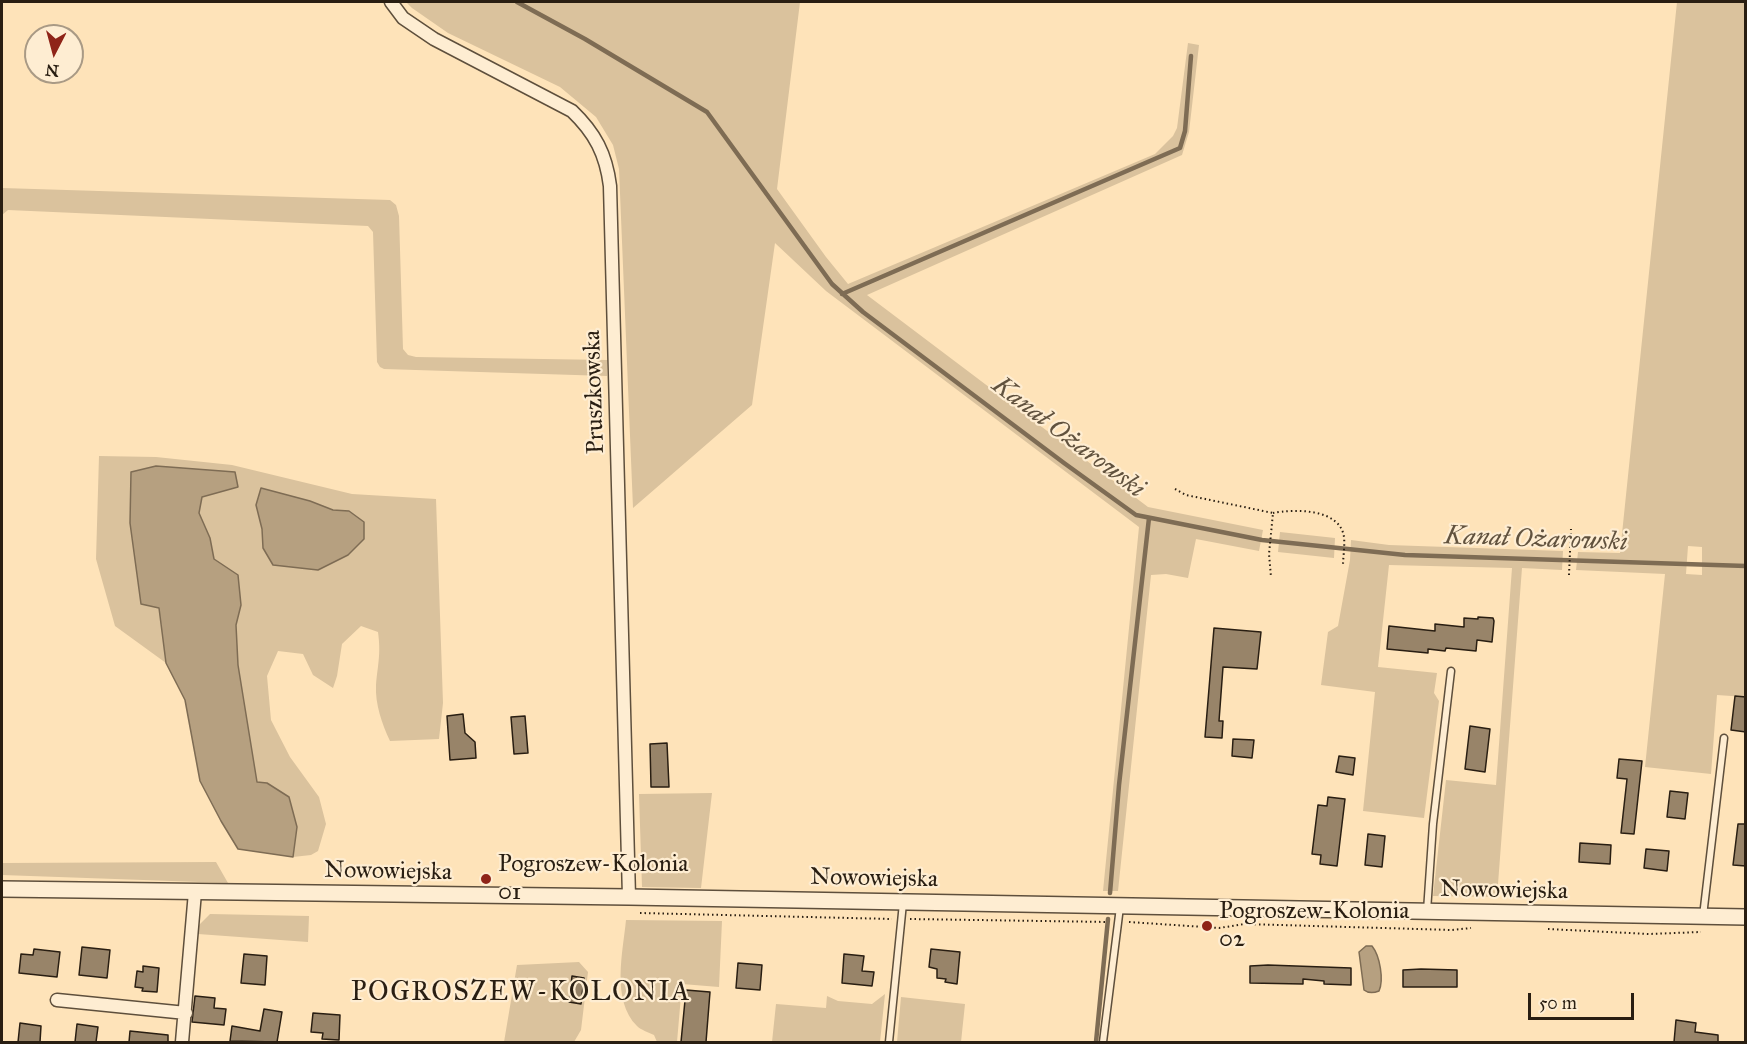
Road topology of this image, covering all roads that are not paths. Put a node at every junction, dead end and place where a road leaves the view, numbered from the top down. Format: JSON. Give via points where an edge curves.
{"nodes":[{"id":1,"x":391,"y":2,"type":"edge"},
{"id":2,"x":1451,"y":671,"type":"dead end"},
{"id":3,"x":1724,"y":738,"type":"dead end"},
{"id":4,"x":2,"y":889,"type":"edge"},
{"id":5,"x":195,"y":892,"type":"junction"},
{"id":6,"x":629,"y":897,"type":"junction"},
{"id":7,"x":903,"y":902,"type":"junction"},
{"id":8,"x":1120,"y":906,"type":"junction"},
{"id":9,"x":1427,"y":912,"type":"junction"},
{"id":10,"x":1703,"y":916,"type":"junction"},
{"id":11,"x":1746,"y":917,"type":"edge"},
{"id":12,"x":57,"y":1000,"type":"dead end"},
{"id":13,"x":186,"y":1013,"type":"junction"},
{"id":14,"x":182,"y":1042,"type":"edge"},
{"id":15,"x":889,"y":1042,"type":"edge"},
{"id":16,"x":1102,"y":1042,"type":"edge"}],
"edges":[{"from":1,"to":6,"type":"street","name":"Pruszkowska","via":[[403,18],[434,39],[572,111],[588,127],[607,164]]},
{"from":2,"to":9,"type":"lane"},
{"from":3,"to":10,"type":"lane"},
{"from":4,"to":5,"type":"street","name":"Nowowiejska"},
{"from":5,"to":6,"type":"street","name":"Nowowiejska"},
{"from":5,"to":13,"type":"street"},
{"from":6,"to":7,"type":"street","name":"Nowowiejska"},
{"from":7,"to":8,"type":"street","name":"Nowowiejska"},
{"from":7,"to":15,"type":"lane"},
{"from":8,"to":9,"type":"street","name":"Nowowiejska"},
{"from":8,"to":16,"type":"lane"},
{"from":9,"to":10,"type":"street","name":"Nowowiejska"},
{"from":10,"to":11,"type":"street","name":"Nowowiejska"},
{"from":12,"to":13,"type":"street"},
{"from":13,"to":14,"type":"street"}]}
